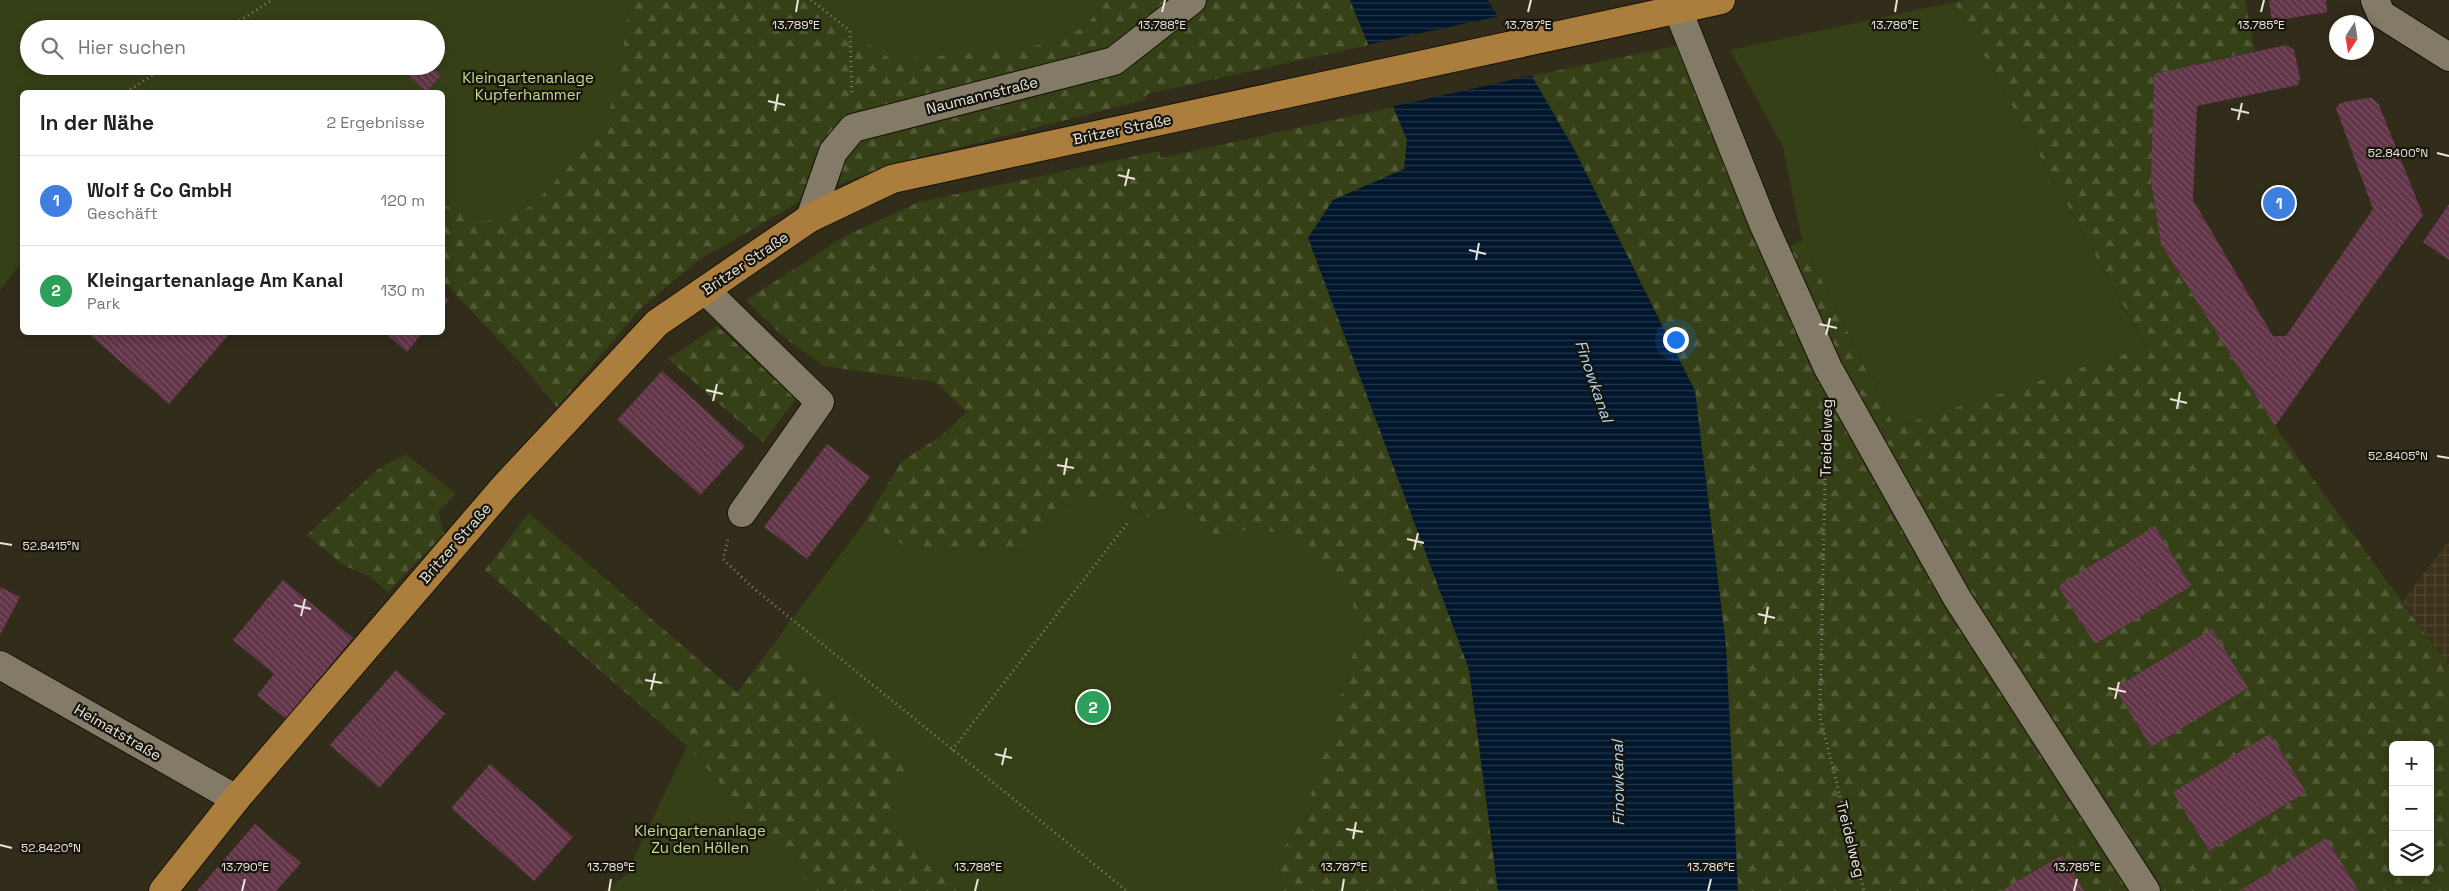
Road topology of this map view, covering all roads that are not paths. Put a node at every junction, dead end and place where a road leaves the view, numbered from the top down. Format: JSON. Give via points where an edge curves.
{"nodes":[{"id":1,"x":1192,"y":0,"type":"edge"},
{"id":2,"x":1721,"y":0,"type":"edge"},
{"id":3,"x":2375,"y":0,"type":"edge"},
{"id":4,"x":1676,"y":4,"type":"edge"},
{"id":5,"x":2449,"y":57,"type":"edge"},
{"id":6,"x":810,"y":218,"type":"junction"},
{"id":7,"x":705,"y":290,"type":"junction"},
{"id":8,"x":742,"y":513,"type":"road end"},
{"id":9,"x":0,"y":665,"type":"edge"},
{"id":10,"x":236,"y":799,"type":"junction"},
{"id":11,"x":163,"y":891,"type":"edge"},
{"id":12,"x":2146,"y":891,"type":"edge"}],
"edges":[{"from":1,"to":6,"type":"street","name":"Naumannstraße","via":[[1114,61],[853,128],[833,152]]},
{"from":2,"to":4,"type":"main road","name":"Britzer Straße"},
{"from":3,"to":5,"type":"street","via":[[2381,14]]},
{"from":4,"to":6,"type":"main road","name":"Britzer Straße","via":[[1567,35],[892,179]]},
{"from":4,"to":12,"type":"street","via":[[1763,223],[1828,368],[1957,598]]},
{"from":6,"to":7,"type":"main road","name":"Britzer Straße"},
{"from":7,"to":8,"type":"street","via":[[820,402]]},
{"from":7,"to":10,"type":"main road","name":"Britzer Straße","via":[[657,323],[557,429]]},
{"from":9,"to":10,"type":"street","name":"Heimatstraße"},
{"from":10,"to":11,"type":"main road","name":"Britzer Straße"}]}
